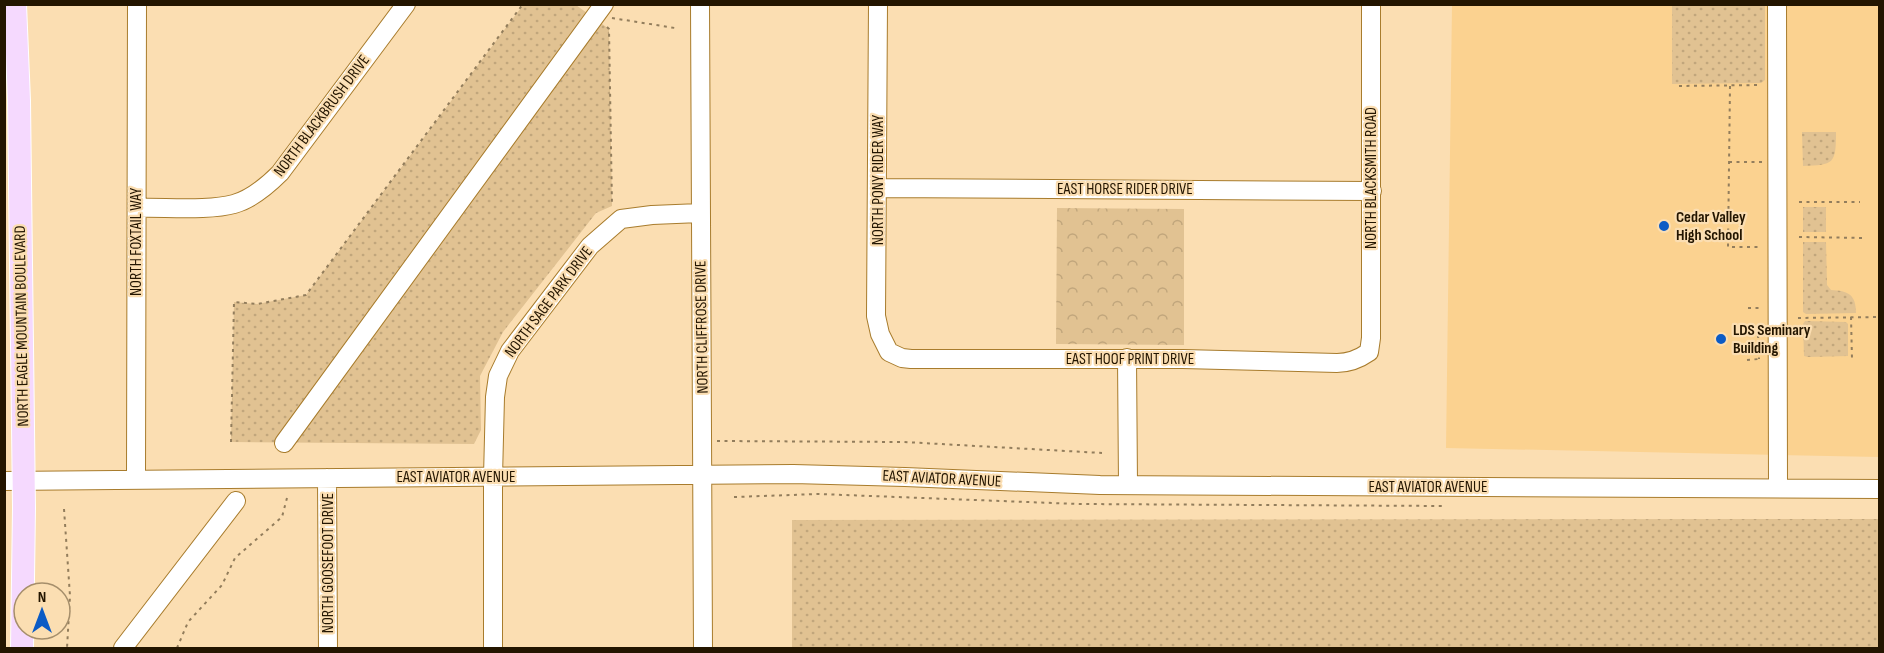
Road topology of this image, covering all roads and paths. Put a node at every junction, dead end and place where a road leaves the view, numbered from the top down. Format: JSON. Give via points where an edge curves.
{"nodes":[{"id":1,"x":15,"y":4,"type":"edge"},
{"id":2,"x":137,"y":4,"type":"edge"},
{"id":3,"x":406,"y":4,"type":"edge"},
{"id":4,"x":523,"y":4,"type":"edge"},
{"id":5,"x":700,"y":4,"type":"edge"},
{"id":6,"x":878,"y":4,"type":"edge"},
{"id":7,"x":1371,"y":4,"type":"edge"},
{"id":8,"x":1777,"y":4,"type":"edge"},
{"id":9,"x":600,"y":11,"type":"edge"},
{"id":10,"x":675,"y":28,"type":"dead end"},
{"id":11,"x":11,"y":44,"type":"edge"},
{"id":12,"x":1764,"y":85,"type":"dead end"},
{"id":13,"x":1679,"y":86,"type":"dead end"},
{"id":14,"x":1730,"y":86,"type":"junction"},
{"id":15,"x":1729,"y":162,"type":"junction"},
{"id":16,"x":1767,"y":162,"type":"dead end"},
{"id":17,"x":878,"y":188,"type":"junction"},
{"id":18,"x":1372,"y":191,"type":"junction"},
{"id":19,"x":1799,"y":202,"type":"dead end"},
{"id":20,"x":1860,"y":202,"type":"dead end"},
{"id":21,"x":137,"y":208,"type":"junction"},
{"id":22,"x":617,"y":213,"type":"junction"},
{"id":23,"x":700,"y":213,"type":"junction"},
{"id":24,"x":1799,"y":237,"type":"dead end"},
{"id":25,"x":1864,"y":237,"type":"dead end"},
{"id":26,"x":1767,"y":247,"type":"dead end"},
{"id":27,"x":1748,"y":308,"type":"dead end"},
{"id":28,"x":1765,"y":308,"type":"dead end"},
{"id":29,"x":1851,"y":317,"type":"junction"},
{"id":30,"x":1879,"y":317,"type":"edge"},
{"id":31,"x":1798,"y":318,"type":"dead end"},
{"id":32,"x":1751,"y":334,"type":"dead end"},
{"id":33,"x":1758,"y":334,"type":"junction"},
{"id":34,"x":1765,"y":334,"type":"dead end"},
{"id":35,"x":889,"y":352,"type":"joint"},
{"id":36,"x":1369,"y":352,"type":"joint"},
{"id":37,"x":1127,"y":358,"type":"junction"},
{"id":38,"x":1759,"y":359,"type":"junction"},
{"id":39,"x":1765,"y":359,"type":"dead end"},
{"id":40,"x":1852,"y":359,"type":"dead end"},
{"id":41,"x":1747,"y":360,"type":"dead end"},
{"id":42,"x":714,"y":441,"type":"dead end"},
{"id":43,"x":231,"y":442,"type":"dead end"},
{"id":44,"x":284,"y":443,"type":"dead end"},
{"id":45,"x":1102,"y":453,"type":"dead end"},
{"id":46,"x":704,"y":475,"type":"junction"},
{"id":47,"x":493,"y":477,"type":"junction"},
{"id":48,"x":327,"y":478,"type":"junction"},
{"id":49,"x":136,"y":480,"type":"junction"},
{"id":50,"x":14,"y":481,"type":"edge"},
{"id":51,"x":1128,"y":485,"type":"junction"},
{"id":52,"x":1778,"y":488,"type":"junction"},
{"id":53,"x":1880,"y":489,"type":"edge"},
{"id":54,"x":286,"y":498,"type":"dead end"},
{"id":55,"x":236,"y":501,"type":"dead end"},
{"id":56,"x":64,"y":509,"type":"dead end"},
{"id":57,"x":22,"y":648,"type":"edge"},
{"id":58,"x":67,"y":648,"type":"edge"},
{"id":59,"x":123,"y":648,"type":"edge"},
{"id":60,"x":177,"y":648,"type":"edge"},
{"id":61,"x":328,"y":648,"type":"edge"},
{"id":62,"x":493,"y":648,"type":"edge"},
{"id":63,"x":703,"y":648,"type":"edge"}],
"edges":[{"from":1,"to":11,"type":"main road","name":"NORTH EAGLE MOUNTAIN BOULEVARD"},
{"from":2,"to":21,"type":"street","name":"NORTH FOXTAIL WAY"},
{"from":3,"to":21,"type":"street","name":"NORTH BLACKBRUSH DRIVE","via":[[280,173],[253,195],[221,206]]},
{"from":4,"to":43,"type":"path","via":[[306,295],[257,304],[234,302]]},
{"from":5,"to":23,"type":"street","name":"NORTH CLIFFROSE DRIVE"},
{"from":6,"to":17,"type":"street","name":"NORTH PONY RIDER WAY"},
{"from":7,"to":18,"type":"street","name":"NORTH BLACKSMITH ROAD"},
{"from":8,"to":52,"type":"street"},
{"from":9,"to":10,"type":"path"},
{"from":9,"to":22,"type":"path","via":[[609,29]]},
{"from":9,"to":44,"type":"street"},
{"from":11,"to":50,"type":"main road","name":"NORTH EAGLE MOUNTAIN BOULEVARD"},
{"from":12,"to":14,"type":"path"},
{"from":13,"to":14,"type":"path"},
{"from":14,"to":15,"type":"path"},
{"from":15,"to":16,"type":"path"},
{"from":15,"to":26,"type":"path","via":[[1728,247]]},
{"from":17,"to":18,"type":"street","name":"EAST HORSE RIDER DRIVE"},
{"from":17,"to":35,"type":"street","name":"NORTH PONY RIDER WAY","via":[[876,316]]},
{"from":18,"to":36,"type":"street","name":"NORTH BLACKSMITH ROAD"},
{"from":19,"to":20,"type":"path"},
{"from":21,"to":49,"type":"street","name":"NORTH FOXTAIL WAY"},
{"from":22,"to":23,"type":"street"},
{"from":22,"to":47,"type":"street","name":"NORTH SAGE PARK DRIVE","via":[[510,351],[498,376]]},
{"from":23,"to":46,"type":"street","name":"NORTH CLIFFROSE DRIVE"},
{"from":24,"to":25,"type":"path"},
{"from":27,"to":28,"type":"path"},
{"from":29,"to":30,"type":"path"},
{"from":29,"to":31,"type":"path"},
{"from":29,"to":40,"type":"path"},
{"from":32,"to":33,"type":"path"},
{"from":33,"to":34,"type":"path"},
{"from":33,"to":38,"type":"path"},
{"from":35,"to":37,"type":"street","name":"EAST HOOF PRINT DRIVE","via":[[911,359]]},
{"from":36,"to":37,"type":"street","name":"EAST HOOF PRINT DRIVE","via":[[1347,363]]},
{"from":37,"to":51,"type":"street"},
{"from":38,"to":39,"type":"path"},
{"from":38,"to":41,"type":"path"},
{"from":42,"to":45,"type":"path","via":[[904,442]]},
{"from":46,"to":47,"type":"street","name":"EAST AVIATOR AVENUE"},
{"from":46,"to":51,"type":"street","name":"EAST AVIATOR AVENUE","via":[[861,475]]},
{"from":46,"to":63,"type":"street","name":"NORTH CLIFFROSE DRIVE"},
{"from":47,"to":48,"type":"street","name":"EAST AVIATOR AVENUE"},
{"from":47,"to":62,"type":"street","name":"NORTH SAGE PARK DRIVE"},
{"from":48,"to":49,"type":"street","name":"EAST AVIATOR AVENUE"},
{"from":48,"to":61,"type":"street","name":"NORTH GOOSEFOOT DRIVE"},
{"from":49,"to":50,"type":"street","name":"EAST AVIATOR AVENUE"},
{"from":50,"to":57,"type":"main road","name":"NORTH EAGLE MOUNTAIN BOULEVARD"},
{"from":51,"to":52,"type":"street","name":"EAST AVIATOR AVENUE"},
{"from":52,"to":53,"type":"street","name":"EAST AVIATOR AVENUE"},
{"from":54,"to":60,"type":"path","via":[[282,517],[235,558],[222,585],[188,621]]},
{"from":55,"to":59,"type":"street"},
{"from":56,"to":58,"type":"path","via":[[70,596]]}]}
